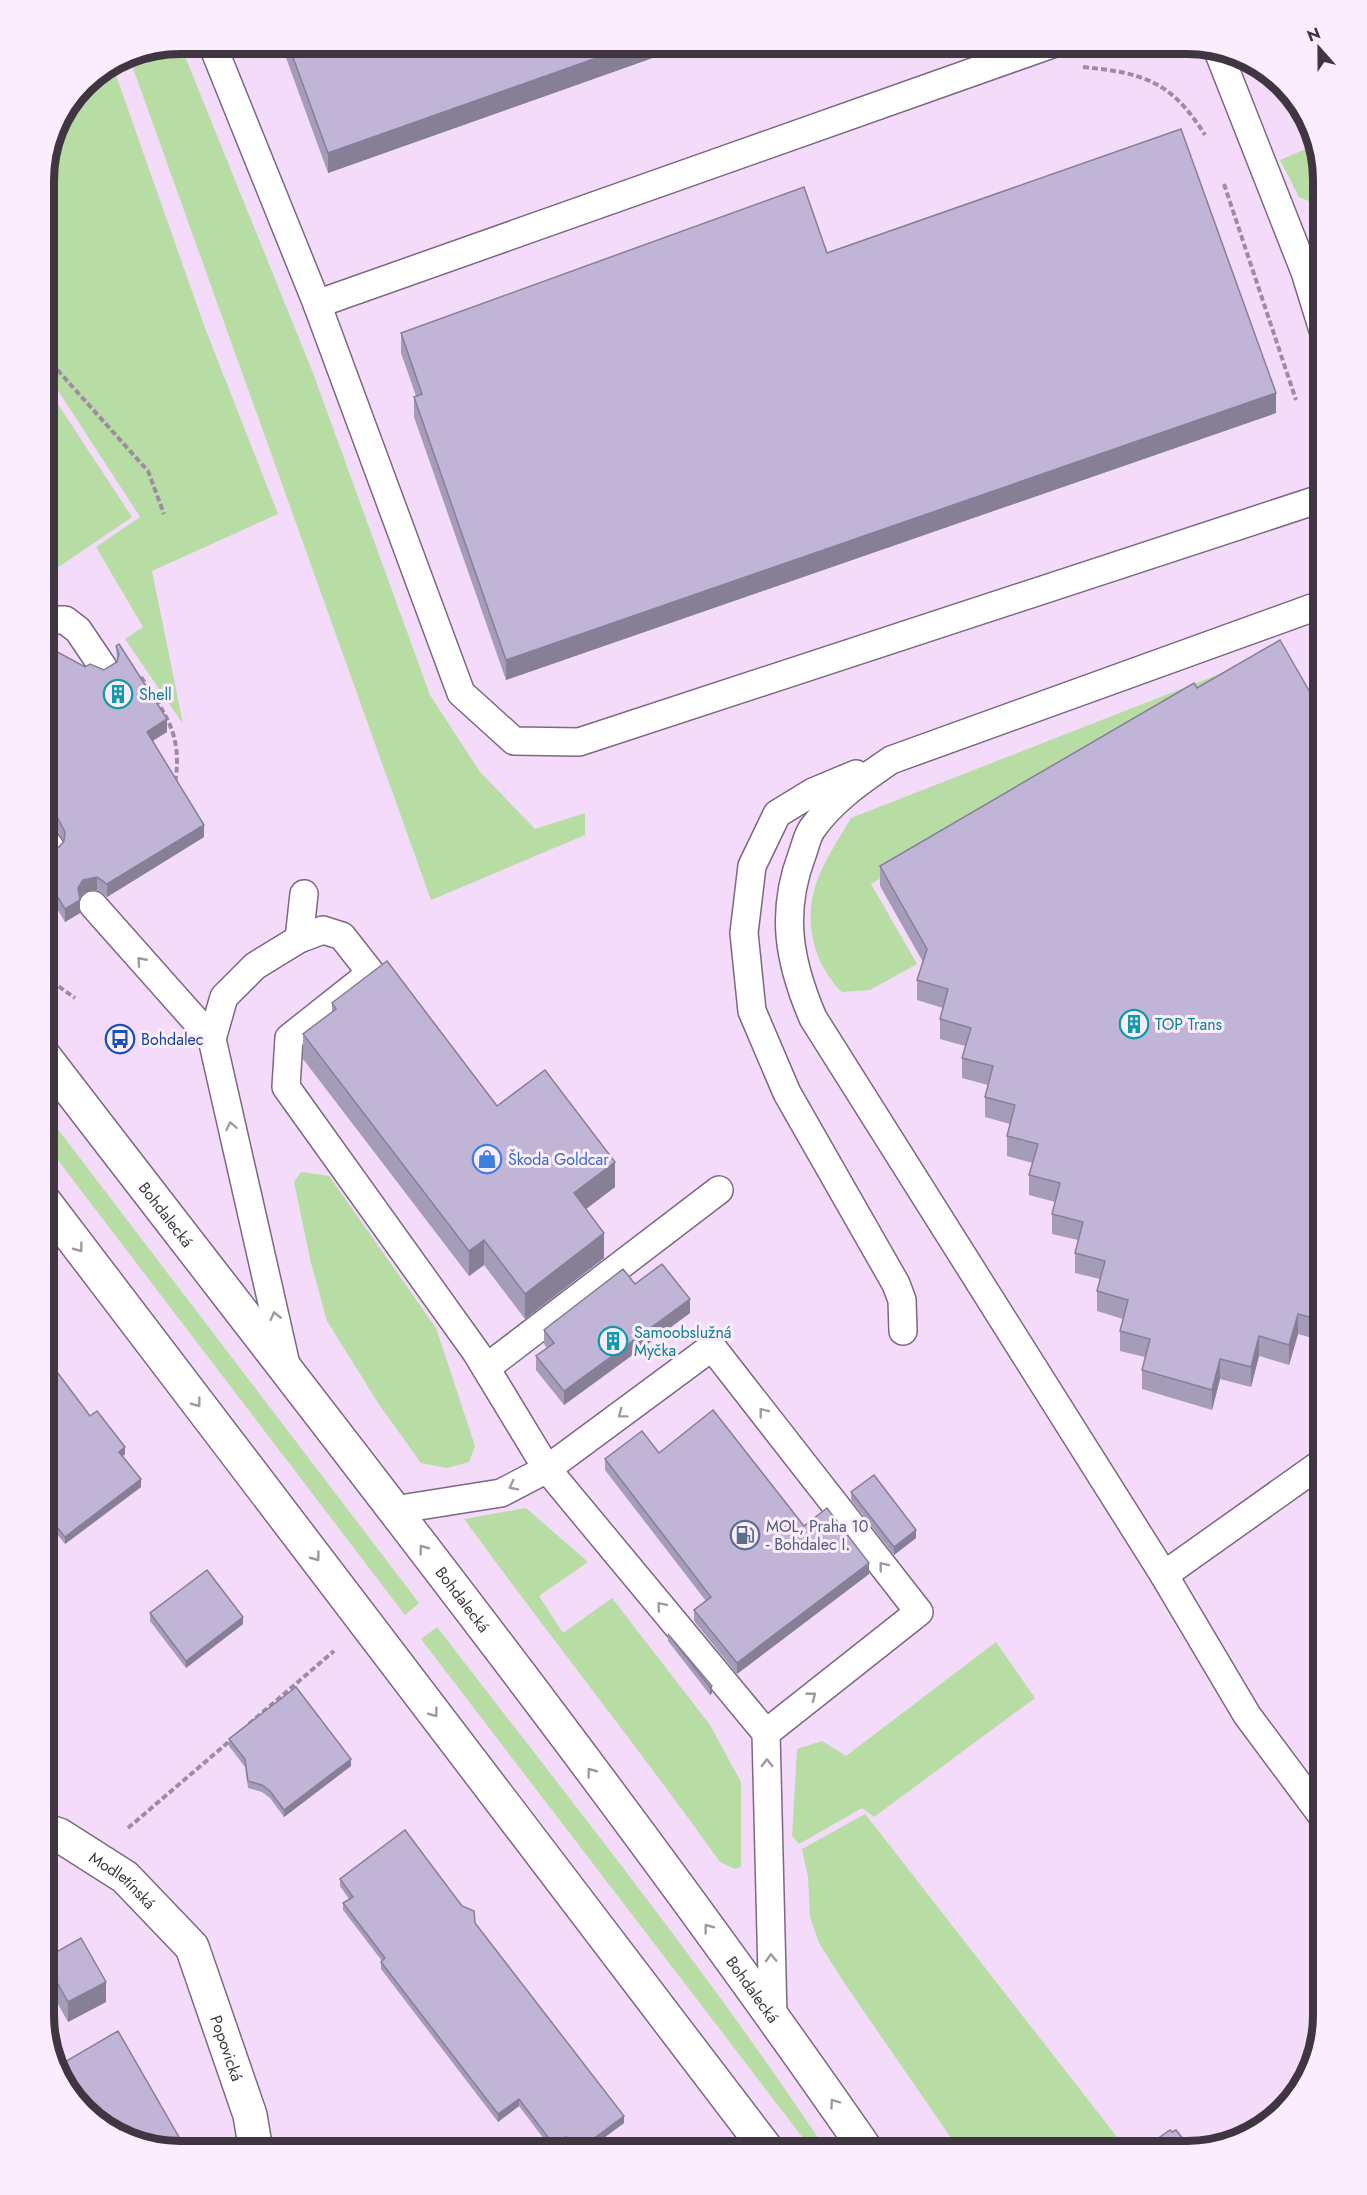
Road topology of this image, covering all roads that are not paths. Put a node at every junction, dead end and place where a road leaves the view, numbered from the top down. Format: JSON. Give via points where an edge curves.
{"nodes":[{"id":1,"x":216,"y":54,"type":"edge"},
{"id":2,"x":1024,"y":54,"type":"edge"},
{"id":3,"x":1222,"y":59,"type":"edge"},
{"id":4,"x":1313,"y":266,"type":"edge"},
{"id":5,"x":317,"y":304,"type":"junction"},
{"id":6,"x":1313,"y":501,"type":"edge"},
{"id":7,"x":1313,"y":608,"type":"edge"},
{"id":8,"x":54,"y":620,"type":"edge"},
{"id":9,"x":104,"y":667,"type":"edge"},
{"id":10,"x":891,"y":760,"type":"junction"},
{"id":11,"x":304,"y":894,"type":"dead end"},
{"id":12,"x":93,"y":905,"type":"dead end"},
{"id":13,"x":298,"y":939,"type":"junction"},
{"id":14,"x":212,"y":1039,"type":"junction"},
{"id":15,"x":54,"y":1069,"type":"edge"},
{"id":16,"x":719,"y":1190,"type":"dead end"},
{"id":17,"x":54,"y":1214,"type":"edge"},
{"id":18,"x":903,"y":1331,"type":"dead end"},
{"id":19,"x":486,"y":1368,"type":"junction"},
{"id":20,"x":288,"y":1373,"type":"junction"},
{"id":21,"x":547,"y":1469,"type":"junction"},
{"id":22,"x":1313,"y":1469,"type":"edge"},
{"id":23,"x":394,"y":1510,"type":"junction"},
{"id":24,"x":1164,"y":1575,"type":"junction"},
{"id":25,"x":766,"y":1733,"type":"junction"},
{"id":26,"x":1313,"y":1804,"type":"edge"},
{"id":27,"x":54,"y":1841,"type":"edge"},
{"id":28,"x":192,"y":1947,"type":"joint"},
{"id":29,"x":773,"y":2016,"type":"junction"},
{"id":30,"x":254,"y":2141,"type":"edge"},
{"id":31,"x":760,"y":2141,"type":"edge"},
{"id":32,"x":860,"y":2141,"type":"edge"}],
"edges":[{"from":1,"to":5,"type":"lane"},
{"from":2,"to":5,"type":"lane"},
{"from":3,"to":4,"type":"lane"},
{"from":5,"to":6,"type":"lane","via":[[461,693],[514,741],[579,742]]},
{"from":7,"to":10,"type":"lane"},
{"from":8,"to":9,"type":"lane","via":[[64,620],[78,630]]},
{"from":10,"to":18,"type":"lane","via":[[813,792],[777,814],[752,866],[744,933],[752,1011],[787,1093],[896,1284],[902,1300]]},
{"from":10,"to":24,"type":"lane","via":[[846,792],[811,830],[791,883],[789,943],[799,985],[813,1018]]},
{"from":11,"to":13,"type":"lane"},
{"from":14,"to":12,"type":"lane","one_way":true},
{"from":13,"to":14,"type":"lane","via":[[255,966],[224,997]]},
{"from":13,"to":19,"type":"lane","via":[[323,930],[342,936],[371,973],[290,1038],[286,1087]]},
{"from":20,"to":14,"type":"lane","one_way":true},
{"from":15,"to":20,"type":"main road","name":"Bohdalecká"},
{"from":16,"to":19,"type":"lane"},
{"from":17,"to":31,"type":"main road","one_way":true},
{"from":19,"to":21,"type":"lane"},
{"from":20,"to":23,"type":"main road","name":"Bohdalecká"},
{"from":21,"to":23,"type":"lane","one_way":true,"via":[[501,1493]]},
{"from":25,"to":21,"type":"lane","one_way":true},
{"from":25,"to":21,"type":"lane","one_way":true,"via":[[919,1612],[712,1347]]},
{"from":22,"to":24,"type":"lane"},
{"from":29,"to":23,"type":"main road","name":"Bohdalecká","one_way":true},
{"from":24,"to":26,"type":"lane","via":[[1247,1715]]},
{"from":29,"to":25,"type":"lane","one_way":true},
{"from":27,"to":28,"type":"main road","name":"Modletínská","via":[[125,1877]]},
{"from":28,"to":30,"type":"main road","name":"Popovická","via":[[250,2115]]},
{"from":32,"to":29,"type":"main road","name":"Bohdalecká","one_way":true}]}
